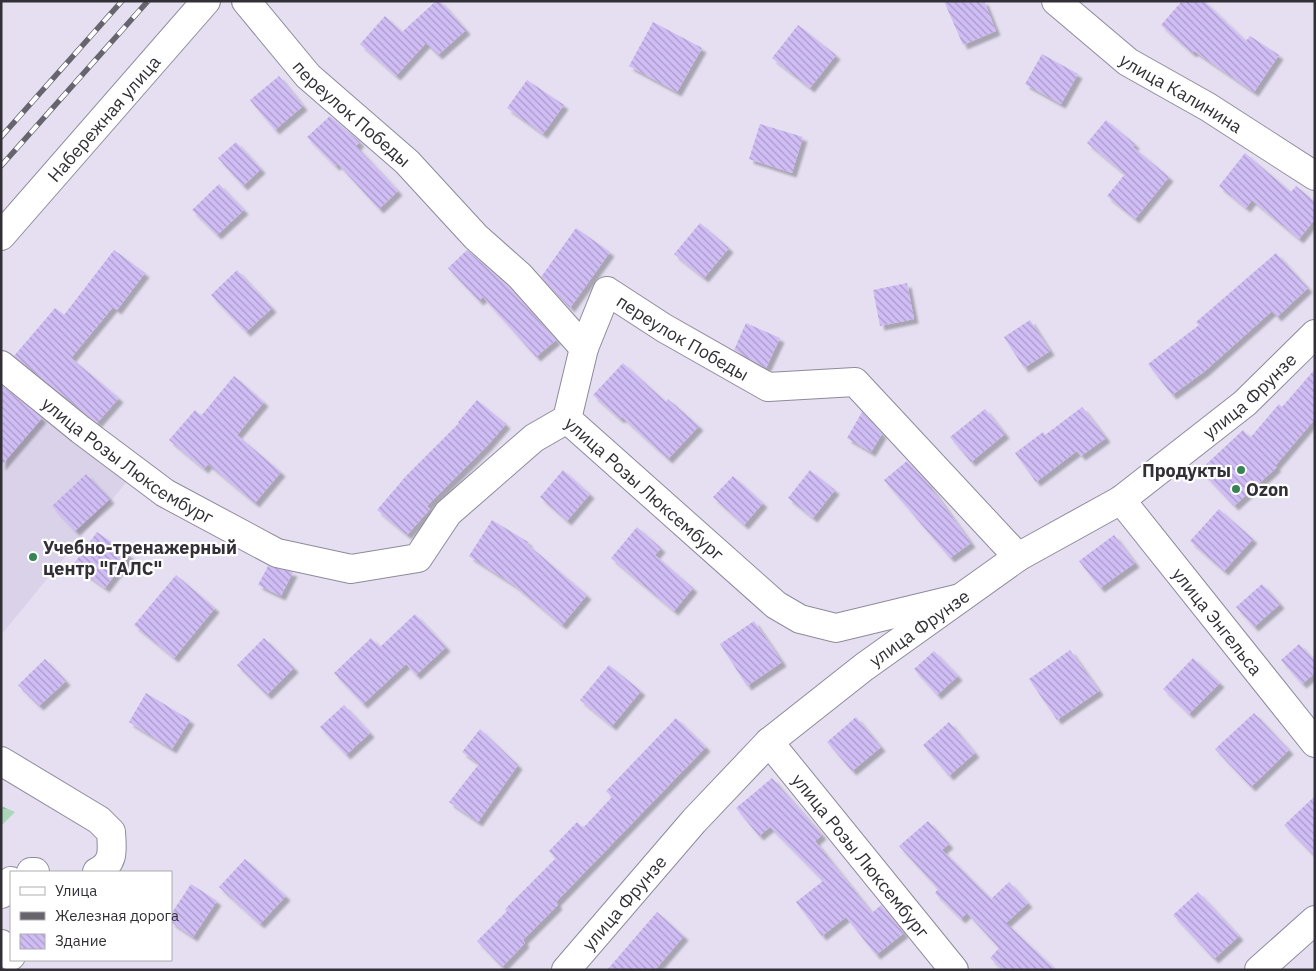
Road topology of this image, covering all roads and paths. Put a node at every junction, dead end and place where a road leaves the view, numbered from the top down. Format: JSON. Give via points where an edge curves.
{"nodes":[{"id":1,"x":206,"y":1,"type":"edge"},
{"id":2,"x":246,"y":1,"type":"edge"},
{"id":3,"x":1056,"y":1,"type":"edge"},
{"id":4,"x":1315,"y":176,"type":"edge"},
{"id":5,"x":1,"y":236,"type":"edge"},
{"id":6,"x":1315,"y":334,"type":"edge"},
{"id":7,"x":584,"y":348,"type":"junction"},
{"id":8,"x":1,"y":365,"type":"edge"},
{"id":9,"x":567,"y":419,"type":"junction"},
{"id":10,"x":1121,"y":500,"type":"junction"},
{"id":11,"x":1018,"y":557,"type":"junction"},
{"id":12,"x":960,"y":598,"type":"junction"},
{"id":13,"x":770,"y":742,"type":"junction"},
{"id":14,"x":1315,"y":744,"type":"edge"},
{"id":15,"x":1,"y":761,"type":"edge"},
{"id":16,"x":99,"y":871,"type":"edge"},
{"id":17,"x":10,"y":882,"type":"edge"},
{"id":18,"x":1,"y":894,"type":"edge"},
{"id":19,"x":1315,"y":920,"type":"edge"},
{"id":20,"x":1,"y":944,"type":"edge"},
{"id":21,"x":10,"y":955,"type":"edge"},
{"id":22,"x":566,"y":970,"type":"edge"},
{"id":23,"x":954,"y":970,"type":"edge"},
{"id":24,"x":1259,"y":970,"type":"edge"}],
"edges":[{"from":1,"to":5,"type":"street","name":"Набережная улица"},
{"from":2,"to":7,"type":"street","name":"переулок Победы","via":[[308,76],[407,162],[476,236],[520,276]]},
{"from":3,"to":4,"type":"street","name":"улица Калинина","via":[[1128,62],[1208,107]]},
{"from":6,"to":10,"type":"street","name":"улица Фрунзе","via":[[1245,402]]},
{"from":7,"to":9,"type":"street"},
{"from":7,"to":11,"type":"street","name":"переулок Победы","via":[[607,291],[664,328],[768,387],[855,382]]},
{"from":8,"to":9,"type":"street","name":"улица Розы Люксембург","via":[[165,493],[277,553],[351,569],[418,558],[448,513],[534,438]]},
{"from":9,"to":12,"type":"street","name":"улица Розы Люксембург","via":[[776,605],[800,619],[836,628]]},
{"from":10,"to":11,"type":"street","name":"улица Фрунзе"},
{"from":10,"to":14,"type":"street","name":"улица Энгельса"},
{"from":11,"to":12,"type":"street","name":"улица Фрунзе"},
{"from":12,"to":13,"type":"street","name":"улица Фрунзе","via":[[864,667]]},
{"from":13,"to":22,"type":"street","name":"улица Фрунзе","via":[[694,821]]},
{"from":13,"to":23,"type":"street","name":"улица Розы Люксембург"},
{"from":15,"to":16,"type":"street","via":[[99,820],[111,832],[113,853],[104,869]]},
{"from":17,"to":18,"type":"street"},
{"from":19,"to":24,"type":"street"},
{"from":20,"to":21,"type":"street"}]}
